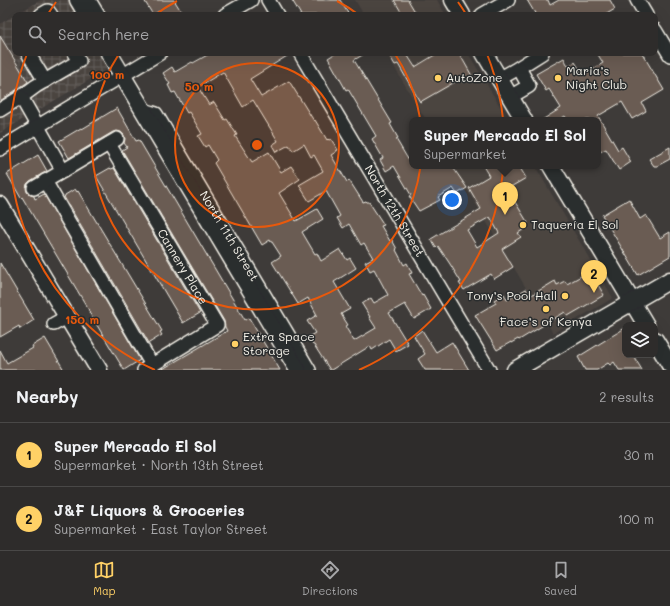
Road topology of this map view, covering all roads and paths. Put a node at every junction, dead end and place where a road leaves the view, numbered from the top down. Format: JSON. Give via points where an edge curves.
{"nodes":[{"id":1,"x":78,"y":0,"type":"edge"},
{"id":2,"x":89,"y":0,"type":"edge"},
{"id":3,"x":251,"y":0,"type":"edge"},
{"id":4,"x":268,"y":0,"type":"edge"},
{"id":5,"x":453,"y":0,"type":"edge"},
{"id":6,"x":508,"y":0,"type":"edge"},
{"id":7,"x":637,"y":0,"type":"edge"},
{"id":8,"x":85,"y":12,"type":"edge"},
{"id":9,"x":96,"y":12,"type":"edge"},
{"id":10,"x":230,"y":12,"type":"edge"},
{"id":11,"x":275,"y":12,"type":"edge"},
{"id":12,"x":460,"y":12,"type":"edge"},
{"id":13,"x":487,"y":12,"type":"edge"},
{"id":14,"x":644,"y":12,"type":"edge"},
{"id":15,"x":658,"y":35,"type":"edge"},
{"id":16,"x":670,"y":55,"type":"edge"},
{"id":17,"x":30,"y":56,"type":"edge"},
{"id":18,"x":76,"y":56,"type":"edge"},
{"id":19,"x":111,"y":56,"type":"edge"},
{"id":20,"x":155,"y":56,"type":"edge"},
{"id":21,"x":302,"y":56,"type":"edge"},
{"id":22,"x":486,"y":56,"type":"edge"},
{"id":23,"x":537,"y":56,"type":"edge"},
{"id":24,"x":519,"y":68,"type":"junction"},
{"id":25,"x":122,"y":76,"type":"junction"},
{"id":26,"x":499,"y":79,"type":"junction"},
{"id":27,"x":45,"y":81,"type":"junction"},
{"id":28,"x":510,"y":96,"type":"junction"},
{"id":29,"x":21,"y":97,"type":"junction"},
{"id":30,"x":0,"y":110,"type":"edge"},
{"id":31,"x":143,"y":110,"type":"junction"},
{"id":32,"x":522,"y":117,"type":"edge"},
{"id":33,"x":37,"y":126,"type":"junction"},
{"id":34,"x":2,"y":142,"type":"edge"},
{"id":35,"x":554,"y":169,"type":"edge"},
{"id":36,"x":63,"y":171,"type":"junction"},
{"id":37,"x":0,"y":205,"type":"edge"},
{"id":38,"x":670,"y":280,"type":"edge"},
{"id":39,"x":633,"y":302,"type":"junction"},
{"id":40,"x":644,"y":322,"type":"edge"},
{"id":41,"x":658,"y":345,"type":"edge"},
{"id":42,"x":670,"y":365,"type":"edge"},
{"id":43,"x":148,"y":367,"type":"edge"},
{"id":44,"x":99,"y":370,"type":"edge"},
{"id":45,"x":298,"y":370,"type":"edge"},
{"id":46,"x":309,"y":370,"type":"edge"},
{"id":47,"x":489,"y":370,"type":"edge"},
{"id":48,"x":515,"y":370,"type":"edge"}],
"edges":[{"from":1,"to":8,"type":"main road"},
{"from":2,"to":9,"type":"street"},
{"from":3,"to":10,"type":"street"},
{"from":4,"to":11,"type":"street"},
{"from":5,"to":12,"type":"main road"},
{"from":6,"to":13,"type":"street"},
{"from":7,"to":14,"type":"street"},
{"from":15,"to":16,"type":"street"},
{"from":17,"to":27,"type":"street"},
{"from":18,"to":27,"type":"street","via":[[79,61]]},
{"from":19,"to":25,"type":"main road","name":"North 11th Street"},
{"from":20,"to":25,"type":"street"},
{"from":21,"to":47,"type":"street","name":"North 12th Street"},
{"from":22,"to":26,"type":"main road"},
{"from":23,"to":24,"type":"street"},
{"from":24,"to":26,"type":"street"},
{"from":24,"to":28,"type":"street","via":[[529,86]]},
{"from":25,"to":31,"type":"main road","name":"North 11th Street"},
{"from":25,"to":33,"type":"street"},
{"from":26,"to":28,"type":"main road"},
{"from":27,"to":29,"type":"street"},
{"from":28,"to":32,"type":"main road"},
{"from":29,"to":30,"type":"street"},
{"from":29,"to":33,"type":"street"},
{"from":31,"to":45,"type":"main road","name":"North 11th Street"},
{"from":31,"to":46,"type":"street","name":"North 11th Street","via":[[156,114]]},
{"from":33,"to":34,"type":"street"},
{"from":33,"to":36,"type":"street"},
{"from":35,"to":39,"type":"main road"},
{"from":36,"to":43,"type":"street","name":"Cannery Place","via":[[39,185]]},
{"from":36,"to":43,"type":"street","name":"Cannery Place","via":[[113,141],[217,325]]},
{"from":37,"to":44,"type":"main road","via":[[60,321]]},
{"from":38,"to":39,"type":"main road"},
{"from":39,"to":40,"type":"main road"},
{"from":39,"to":48,"type":"main road"},
{"from":41,"to":42,"type":"main road"}]}
